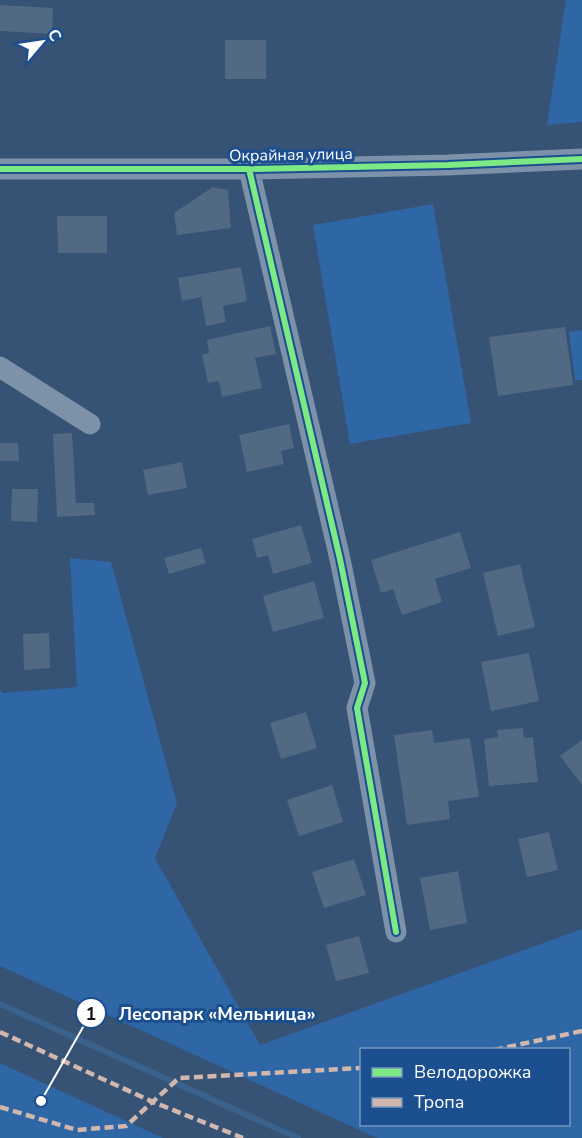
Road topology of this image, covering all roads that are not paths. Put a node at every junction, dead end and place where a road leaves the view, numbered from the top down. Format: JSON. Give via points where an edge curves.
{"nodes":[{"id":1,"x":582,"y":159,"type":"edge"},
{"id":2,"x":0,"y":169,"type":"edge"},
{"id":3,"x":249,"y":169,"type":"junction"},
{"id":4,"x":0,"y":367,"type":"edge"},
{"id":5,"x":90,"y":423,"type":"dead end"},
{"id":6,"x":396,"y":932,"type":"dead end"}],
"edges":[{"from":1,"to":3,"type":"street","name":"Окрайная улица"},
{"from":2,"to":3,"type":"street","name":"Окрайная улица"},
{"from":3,"to":6,"type":"street","via":[[365,683],[357,708]]},
{"from":4,"to":5,"type":"street"}]}
